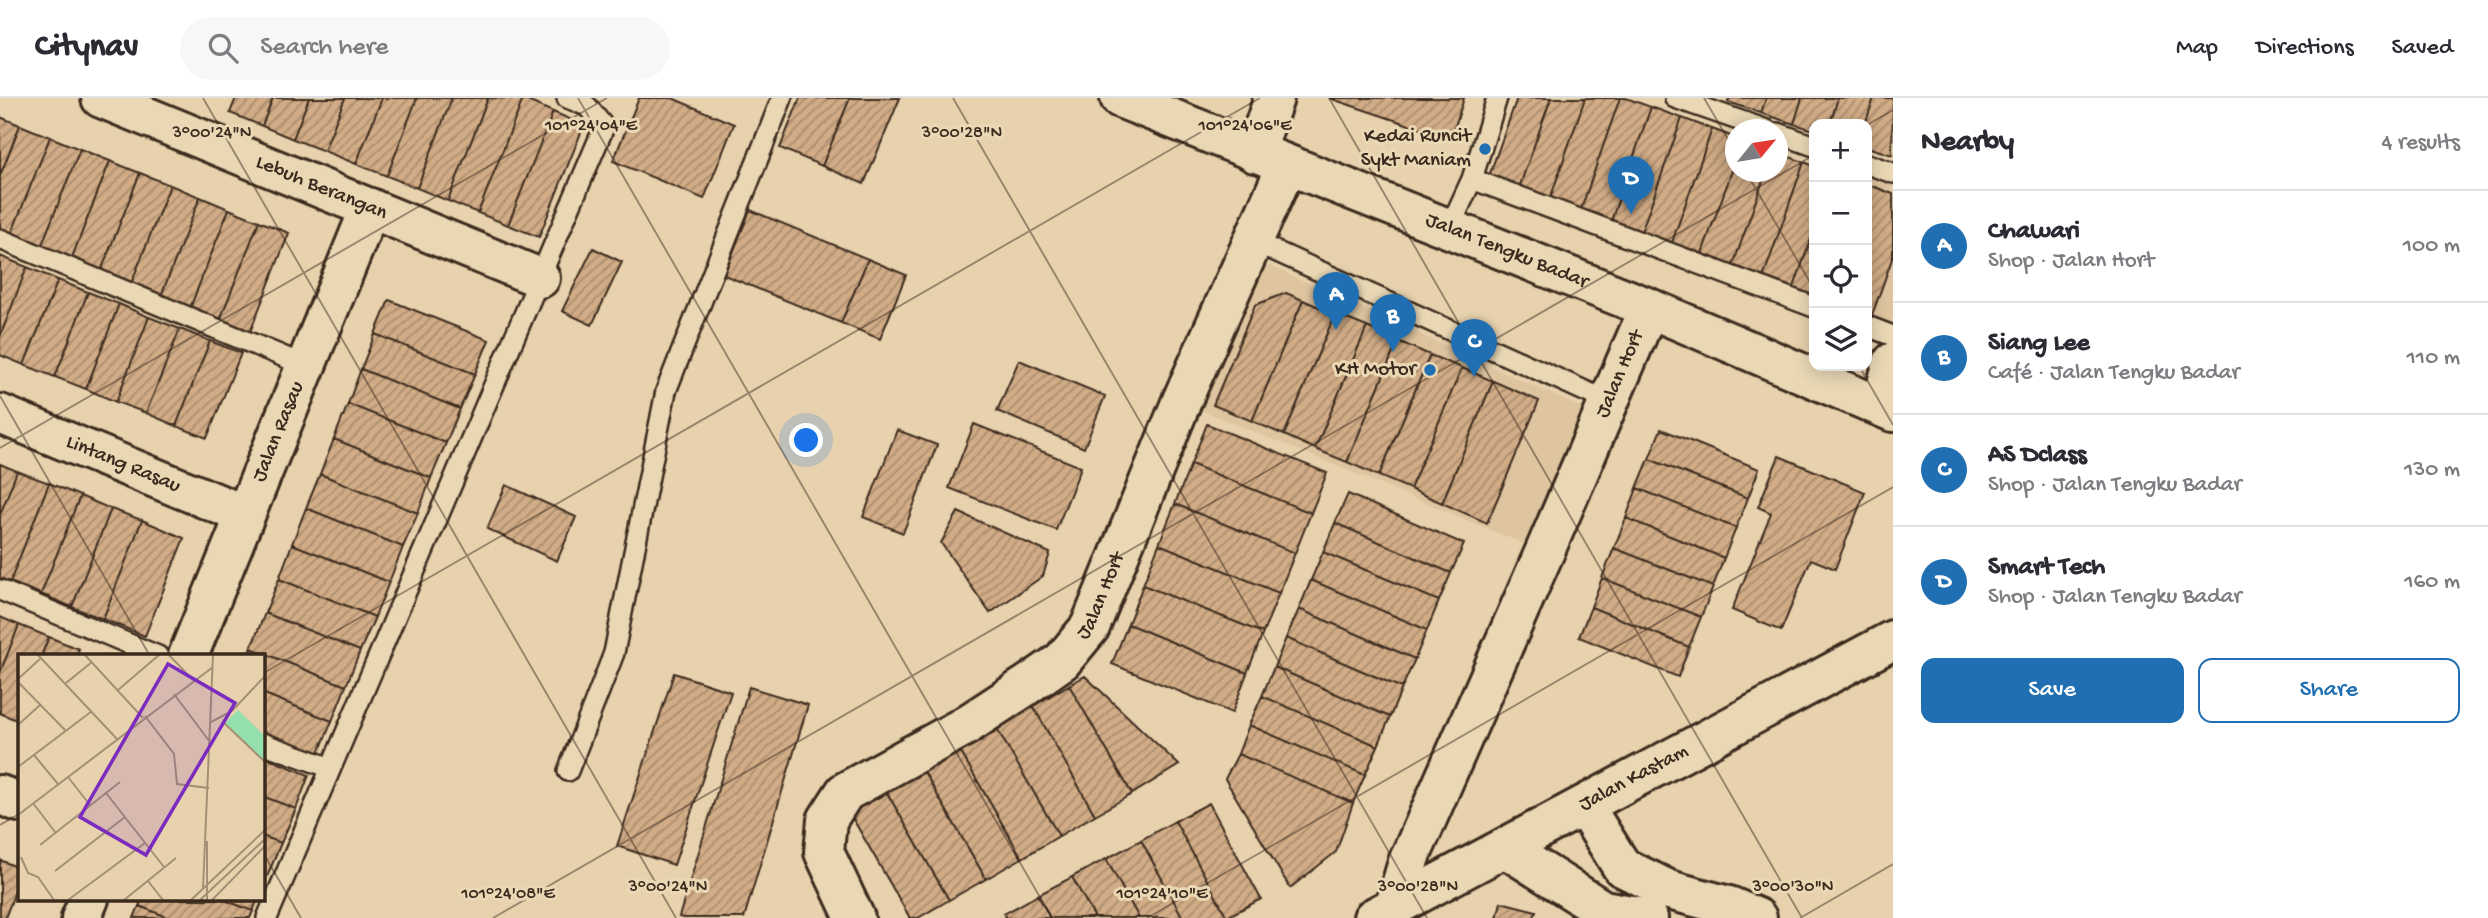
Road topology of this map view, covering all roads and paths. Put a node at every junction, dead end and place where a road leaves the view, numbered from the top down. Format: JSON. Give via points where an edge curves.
{"nodes":[{"id":1,"x":101,"y":98,"type":"edge"},
{"id":2,"x":567,"y":98,"type":"edge"},
{"id":3,"x":782,"y":98,"type":"edge"},
{"id":4,"x":1120,"y":98,"type":"edge"},
{"id":5,"x":1274,"y":98,"type":"edge"},
{"id":6,"x":1497,"y":98,"type":"edge"},
{"id":7,"x":1675,"y":98,"type":"edge"},
{"id":8,"x":169,"y":111,"type":"edge"},
{"id":9,"x":1735,"y":119,"type":"edge"},
{"id":10,"x":1788,"y":137,"type":"edge"},
{"id":11,"x":1809,"y":144,"type":"edge"},
{"id":12,"x":1271,"y":159,"type":"junction"},
{"id":13,"x":1872,"y":166,"type":"edge"},
{"id":14,"x":1893,"y":173,"type":"edge"},
{"id":15,"x":1472,"y":179,"type":"junction"},
{"id":16,"x":370,"y":208,"type":"junction"},
{"id":17,"x":1449,"y":229,"type":"junction"},
{"id":18,"x":0,"y":239,"type":"edge"},
{"id":19,"x":1253,"y":241,"type":"junction"},
{"id":20,"x":540,"y":278,"type":"junction"},
{"id":21,"x":1809,"y":305,"type":"edge"},
{"id":22,"x":1649,"y":308,"type":"junction"},
{"id":23,"x":1872,"y":328,"type":"edge"},
{"id":24,"x":1893,"y":336,"type":"edge"},
{"id":25,"x":1893,"y":362,"type":"edge"},
{"id":26,"x":306,"y":366,"type":"junction"},
{"id":27,"x":1609,"y":402,"type":"junction"},
{"id":28,"x":1887,"y":409,"type":"edge"},
{"id":29,"x":0,"y":414,"type":"edge"},
{"id":30,"x":245,"y":515,"type":"junction"},
{"id":31,"x":0,"y":590,"type":"edge"},
{"id":32,"x":1893,"y":640,"type":"edge"},
{"id":33,"x":153,"y":654,"type":"edge"},
{"id":34,"x":189,"y":654,"type":"edge"},
{"id":35,"x":264,"y":744,"type":"edge"},
{"id":36,"x":331,"y":768,"type":"junction"},
{"id":37,"x":568,"y":771,"type":"dead end"},
{"id":38,"x":0,"y":795,"type":"edge"},
{"id":39,"x":18,"y":803,"type":"edge"},
{"id":40,"x":1584,"y":806,"type":"junction"},
{"id":41,"x":1505,"y":848,"type":"junction"},
{"id":42,"x":89,"y":900,"type":"edge"},
{"id":43,"x":1384,"y":912,"type":"edge"},
{"id":44,"x":81,"y":918,"type":"edge"},
{"id":45,"x":267,"y":918,"type":"edge"},
{"id":46,"x":855,"y":918,"type":"edge"},
{"id":47,"x":1648,"y":918,"type":"edge"},
{"id":48,"x":1757,"y":918,"type":"edge"}],
"edges":[{"from":1,"to":8,"type":"street","name":"Lebuh Berangan"},
{"from":2,"to":20,"type":"lane","via":[[587,106],[604,127]]},
{"from":3,"to":37,"type":"lane","via":[[666,391],[614,653]]},
{"from":4,"to":12,"type":"street","name":"Jalan Tengku Badar"},
{"from":5,"to":12,"type":"street","name":"Jalan Hort"},
{"from":6,"to":15,"type":"lane"},
{"from":7,"to":9,"type":"lane"},
{"from":8,"to":16,"type":"street","name":"Lebuh Berangan"},
{"from":10,"to":11,"type":"lane"},
{"from":12,"to":17,"type":"street","name":"Jalan Tengku Badar"},
{"from":12,"to":19,"type":"street","name":"Jalan Hort"},
{"from":13,"to":14,"type":"lane"},
{"from":15,"to":17,"type":"lane"},
{"from":15,"to":21,"type":"lane"},
{"from":16,"to":20,"type":"street","name":"Lebuh Berangan"},
{"from":16,"to":26,"type":"street","name":"Jalan Rasau"},
{"from":17,"to":22,"type":"street","name":"Jalan Tengku Badar"},
{"from":18,"to":26,"type":"lane"},
{"from":19,"to":27,"type":"lane"},
{"from":19,"to":46,"type":"street","name":"Jalan Hort","via":[[1090,627],[1062,661],[1026,686],[965,726],[845,792],[827,820],[824,852]]},
{"from":20,"to":36,"type":"lane"},
{"from":22,"to":27,"type":"street","name":"Jalan Hort"},
{"from":22,"to":28,"type":"street","name":"Jalan Tengku Badar"},
{"from":23,"to":24,"type":"lane"},
{"from":25,"to":28,"type":"street"},
{"from":26,"to":30,"type":"street","name":"Jalan Rasau"},
{"from":27,"to":43,"type":"street","name":"Jalan Hort"},
{"from":29,"to":30,"type":"street","name":"Lintang Rasau"},
{"from":30,"to":34,"type":"street","name":"Jalan Rasau"},
{"from":31,"to":33,"type":"lane"},
{"from":32,"to":40,"type":"street","name":"Jalan Kastam"},
{"from":35,"to":36,"type":"lane"},
{"from":36,"to":45,"type":"lane"},
{"from":38,"to":39,"type":"street"},
{"from":40,"to":41,"type":"street","name":"Jalan Kastam"},
{"from":40,"to":48,"type":"street","via":[[1622,867],[1669,890]]},
{"from":41,"to":43,"type":"street","name":"Jalan Kastam"},
{"from":41,"to":47,"type":"street","via":[[1602,910]]},
{"from":42,"to":44,"type":"street"}]}
